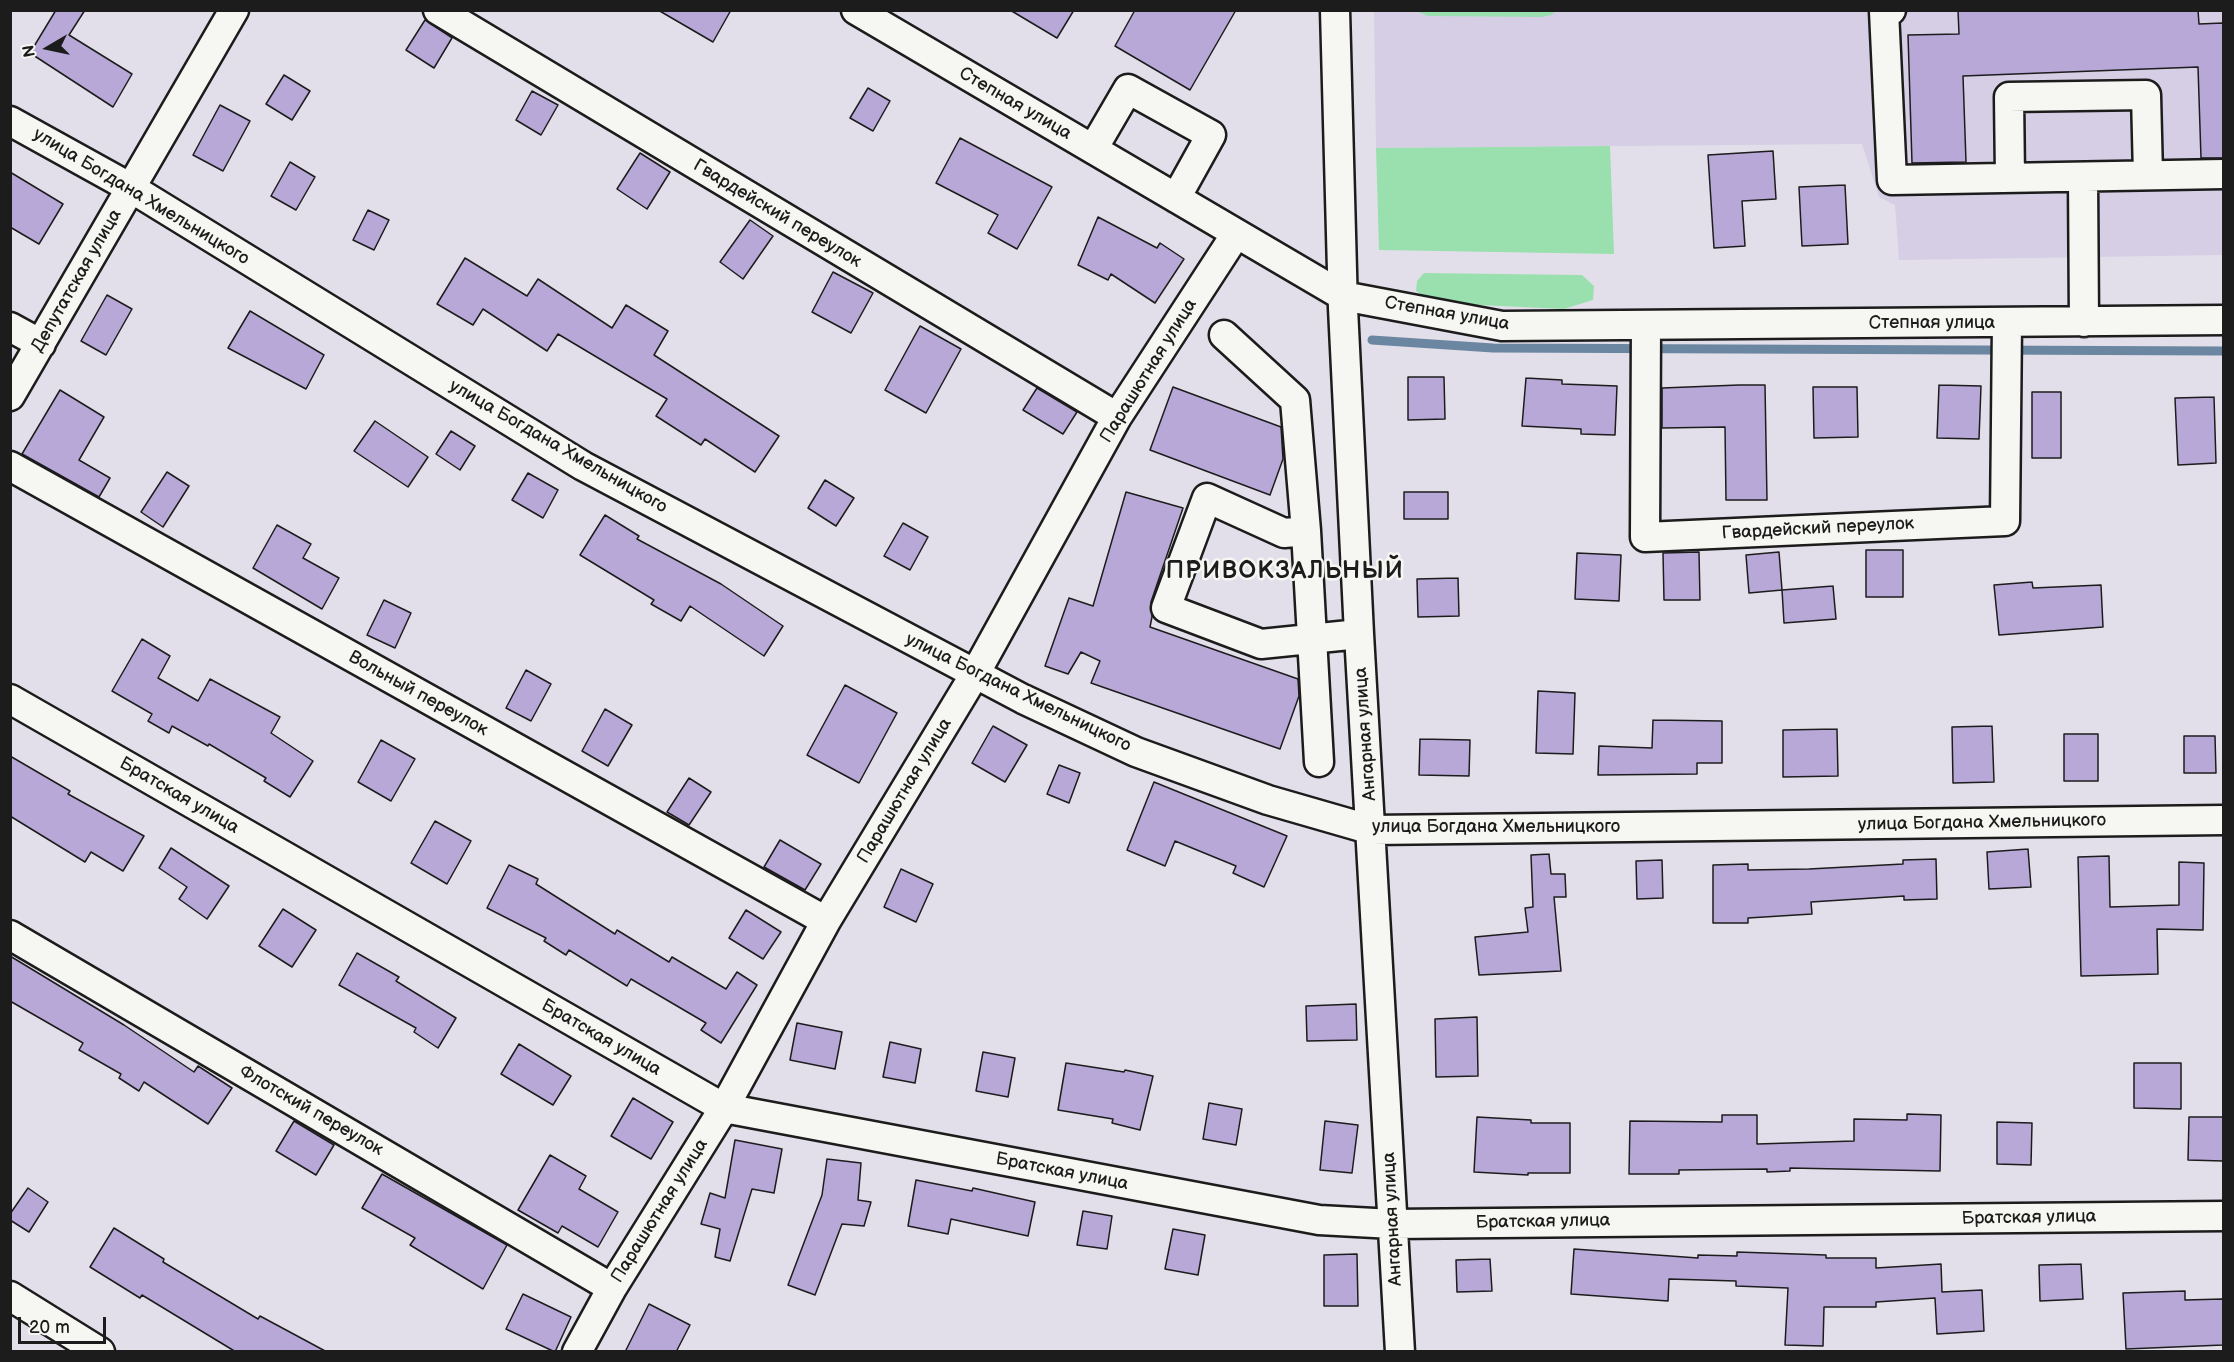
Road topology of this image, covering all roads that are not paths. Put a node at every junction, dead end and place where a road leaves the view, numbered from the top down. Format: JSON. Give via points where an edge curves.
{"nodes":[{"id":1,"x":234,"y":10,"type":"edge"},
{"id":2,"x":438,"y":10,"type":"edge"},
{"id":3,"x":856,"y":10,"type":"edge"},
{"id":4,"x":1335,"y":10,"type":"edge"},
{"id":5,"x":1891,"y":10,"type":"edge"},
{"id":6,"x":10,"y":121,"type":"edge"},
{"id":7,"x":1093,"y":149,"type":"junction"},
{"id":8,"x":2223,"y":174,"type":"edge"},
{"id":9,"x":2148,"y":175,"type":"junction"},
{"id":10,"x":2083,"y":177,"type":"junction"},
{"id":11,"x":2010,"y":178,"type":"junction"},
{"id":12,"x":130,"y":188,"type":"junction"},
{"id":13,"x":1176,"y":198,"type":"junction"},
{"id":14,"x":1236,"y":234,"type":"junction"},
{"id":15,"x":1343,"y":296,"type":"junction"},
{"id":16,"x":2223,"y":320,"type":"edge"},
{"id":17,"x":2084,"y":322,"type":"junction"},
{"id":18,"x":10,"y":327,"type":"edge"},
{"id":19,"x":1224,"y":335,"type":"dead end"},
{"id":20,"x":2007,"y":342,"type":"junction"},
{"id":21,"x":1646,"y":343,"type":"junction"},
{"id":22,"x":41,"y":344,"type":"junction"},
{"id":23,"x":10,"y":396,"type":"edge"},
{"id":24,"x":1117,"y":417,"type":"junction"},
{"id":25,"x":10,"y":466,"type":"edge"},
{"id":26,"x":1306,"y":531,"type":"junction"},
{"id":27,"x":1359,"y":634,"type":"junction"},
{"id":28,"x":1311,"y":639,"type":"junction"},
{"id":29,"x":975,"y":674,"type":"junction"},
{"id":30,"x":10,"y":699,"type":"edge"},
{"id":31,"x":1319,"y":762,"type":"dead end"},
{"id":32,"x":2223,"y":820,"type":"edge"},
{"id":33,"x":1372,"y":830,"type":"junction"},
{"id":34,"x":826,"y":921,"type":"junction"},
{"id":35,"x":10,"y":935,"type":"edge"},
{"id":36,"x":724,"y":1108,"type":"junction"},
{"id":37,"x":2223,"y":1216,"type":"edge"},
{"id":38,"x":1393,"y":1224,"type":"junction"},
{"id":39,"x":612,"y":1288,"type":"junction"},
{"id":40,"x":10,"y":1296,"type":"edge"},
{"id":41,"x":100,"y":1352,"type":"edge"},
{"id":42,"x":577,"y":1352,"type":"edge"},
{"id":43,"x":1400,"y":1352,"type":"edge"}],
"edges":[{"from":1,"to":12,"type":"street","name":"Депутатская улица"},
{"from":2,"to":24,"type":"street","name":"Гвардейский переулок"},
{"from":3,"to":7,"type":"street","name":"Степная улица"},
{"from":4,"to":15,"type":"street"},
{"from":5,"to":11,"type":"street","via":[[1884,11],[1892,180]]},
{"from":6,"to":12,"type":"street","name":"улица Богдана Хмельницкого"},
{"from":7,"to":13,"type":"street","name":"Степная улица"},
{"from":7,"to":13,"type":"street","via":[[1128,89],[1211,135]]},
{"from":8,"to":9,"type":"street"},
{"from":9,"to":10,"type":"street"},
{"from":9,"to":11,"type":"street","via":[[2146,95],[2009,98]]},
{"from":10,"to":11,"type":"street"},
{"from":10,"to":17,"type":"street"},
{"from":12,"to":22,"type":"street","name":"Депутатская улица"},
{"from":12,"to":29,"type":"street","name":"улица Богдана Хмельницкого","via":[[583,466]]},
{"from":13,"to":14,"type":"street","name":"Степная улица"},
{"from":14,"to":15,"type":"street","name":"Степная улица"},
{"from":14,"to":24,"type":"street","name":"Парашютная улица"},
{"from":15,"to":21,"type":"street","name":"Степная улица","via":[[1503,326]]},
{"from":15,"to":27,"type":"street","name":"Ангарная улица"},
{"from":16,"to":17,"type":"street","name":"Степная улица"},
{"from":17,"to":20,"type":"street","name":"Степная улица"},
{"from":18,"to":22,"type":"street"},
{"from":19,"to":26,"type":"street","via":[[1295,400]]},
{"from":20,"to":21,"type":"street","name":"Степная улица"},
{"from":20,"to":21,"type":"street","name":"Гвардейский переулок","via":[[2005,521],[1645,537]]},
{"from":22,"to":23,"type":"street","name":"Депутатская улица"},
{"from":24,"to":29,"type":"street","name":"Парашютная улица"},
{"from":25,"to":34,"type":"street","name":"Вольный переулок"},
{"from":26,"to":28,"type":"street"},
{"from":26,"to":28,"type":"street","via":[[1284,533],[1207,498],[1166,608],[1261,644]]},
{"from":27,"to":28,"type":"street"},
{"from":27,"to":33,"type":"street","name":"Ангарная улица"},
{"from":28,"to":31,"type":"street"},
{"from":29,"to":33,"type":"street","name":"улица Богдана Хмельницкого","via":[[1136,752],[1268,800]]},
{"from":29,"to":34,"type":"street","name":"Парашютная улица"},
{"from":30,"to":36,"type":"street","name":"Братская улица"},
{"from":32,"to":33,"type":"street","name":"улица Богдана Хмельницкого"},
{"from":33,"to":38,"type":"street","name":"Ангарная улица"},
{"from":34,"to":36,"type":"street","name":"Парашютная улица"},
{"from":35,"to":39,"type":"street","name":"Флотский переулок"},
{"from":36,"to":38,"type":"street","name":"Братская улица","via":[[1318,1220]]},
{"from":36,"to":39,"type":"street","name":"Парашютная улица"},
{"from":37,"to":38,"type":"street","name":"Братская улица"},
{"from":38,"to":43,"type":"street","name":"Ангарная улица"},
{"from":39,"to":42,"type":"street","name":"Парашютная улица"},
{"from":40,"to":41,"type":"street"}]}
